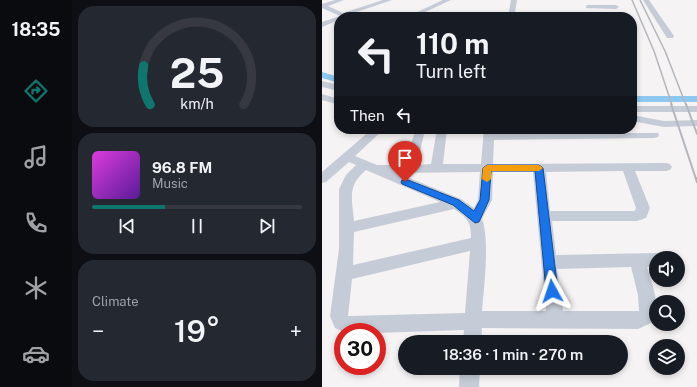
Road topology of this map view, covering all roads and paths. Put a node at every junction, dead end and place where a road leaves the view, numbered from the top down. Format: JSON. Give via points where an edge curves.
{"nodes":[{"id":1,"x":341,"y":0,"type":"edge"},
{"id":2,"x":369,"y":0,"type":"edge"},
{"id":3,"x":389,"y":0,"type":"edge"},
{"id":4,"x":448,"y":0,"type":"edge"},
{"id":5,"x":514,"y":0,"type":"edge"},
{"id":6,"x":646,"y":0,"type":"edge"},
{"id":7,"x":334,"y":2,"type":"junction"},
{"id":8,"x":381,"y":3,"type":"junction"},
{"id":9,"x":587,"y":3,"type":"edge"},
{"id":10,"x":322,"y":6,"type":"edge"},
{"id":11,"x":616,"y":7,"type":"dead end"},
{"id":12,"x":334,"y":12,"type":"edge"},
{"id":13,"x":353,"y":12,"type":"edge"},
{"id":14,"x":421,"y":12,"type":"edge"},
{"id":15,"x":512,"y":12,"type":"edge"},
{"id":16,"x":322,"y":17,"type":"edge"},
{"id":17,"x":334,"y":19,"type":"edge"},
{"id":18,"x":322,"y":21,"type":"edge"},
{"id":19,"x":322,"y":25,"type":"edge"},
{"id":20,"x":670,"y":36,"type":"dead end"},
{"id":21,"x":322,"y":84,"type":"edge"},
{"id":22,"x":334,"y":87,"type":"edge"},
{"id":23,"x":322,"y":91,"type":"edge"},
{"id":24,"x":334,"y":95,"type":"edge"},
{"id":25,"x":322,"y":97,"type":"edge"},
{"id":26,"x":334,"y":101,"type":"edge"},
{"id":27,"x":637,"y":109,"type":"edge"},
{"id":28,"x":697,"y":109,"type":"edge"},
{"id":29,"x":637,"y":119,"type":"edge"},
{"id":30,"x":697,"y":123,"type":"edge"},
{"id":31,"x":373,"y":134,"type":"edge"},
{"id":32,"x":419,"y":134,"type":"dead end"},
{"id":33,"x":441,"y":134,"type":"edge"},
{"id":34,"x":489,"y":134,"type":"edge"},
{"id":35,"x":572,"y":134,"type":"edge"},
{"id":36,"x":654,"y":135,"type":"dead end"},
{"id":37,"x":347,"y":157,"type":"junction"},
{"id":38,"x":370,"y":166,"type":"junction"},
{"id":39,"x":627,"y":167,"type":"junction"},
{"id":40,"x":666,"y":167,"type":"dead end"},
{"id":41,"x":410,"y":168,"type":"junction"},
{"id":42,"x":436,"y":168,"type":"junction"},
{"id":43,"x":487,"y":168,"type":"junction"},
{"id":44,"x":539,"y":168,"type":"junction"},
{"id":45,"x":322,"y":179,"type":"edge"},
{"id":46,"x":456,"y":203,"type":"junction"},
{"id":47,"x":545,"y":216,"type":"junction"},
{"id":48,"x":475,"y":219,"type":"junction"},
{"id":49,"x":347,"y":228,"type":"junction"},
{"id":50,"x":478,"y":243,"type":"junction"},
{"id":51,"x":649,"y":260,"type":"edge"},
{"id":52,"x":637,"y":261,"type":"junction"},
{"id":53,"x":549,"y":262,"type":"junction"},
{"id":54,"x":344,"y":274,"type":"junction"},
{"id":55,"x":554,"y":319,"type":"junction"},
{"id":56,"x":473,"y":321,"type":"junction"},
{"id":57,"x":472,"y":335,"type":"edge"},
{"id":58,"x":470,"y":375,"type":"edge"},
{"id":59,"x":469,"y":387,"type":"edge"}],
"edges":[{"from":1,"to":7,"type":"street"},
{"from":2,"to":7,"type":"street","via":[[349,7]]},
{"from":2,"to":8,"type":"street"},
{"from":3,"to":8,"type":"street"},
{"from":4,"to":14,"type":"street"},
{"from":5,"to":15,"type":"street"},
{"from":6,"to":20,"type":"street"},
{"from":7,"to":10,"type":"street"},
{"from":8,"to":13,"type":"street"},
{"from":9,"to":11,"type":"street"},
{"from":10,"to":12,"type":"street"},
{"from":16,"to":18,"type":"street","via":[[326,19]]},
{"from":17,"to":19,"type":"street"},
{"from":21,"to":22,"type":"street"},
{"from":23,"to":24,"type":"street"},
{"from":25,"to":26,"type":"street"},
{"from":27,"to":28,"type":"street"},
{"from":29,"to":30,"type":"street","via":[[664,124]]},
{"from":31,"to":37,"type":"street"},
{"from":32,"to":41,"type":"street"},
{"from":33,"to":42,"type":"street"},
{"from":34,"to":43,"type":"street"},
{"from":35,"to":36,"type":"street"},
{"from":37,"to":38,"type":"street"},
{"from":37,"to":45,"type":"street"},
{"from":38,"to":41,"type":"street"},
{"from":38,"to":46,"type":"street"},
{"from":38,"to":49,"type":"street","via":[[354,173],[347,185]]},
{"from":39,"to":40,"type":"street"},
{"from":39,"to":44,"type":"street"},
{"from":39,"to":47,"type":"street","via":[[643,208],[641,214]]},
{"from":41,"to":42,"type":"street"},
{"from":42,"to":43,"type":"street"},
{"from":43,"to":44,"type":"street"},
{"from":43,"to":48,"type":"street","via":[[485,200]]},
{"from":44,"to":47,"type":"street"},
{"from":46,"to":48,"type":"street"},
{"from":46,"to":49,"type":"street"},
{"from":47,"to":53,"type":"street"},
{"from":48,"to":50,"type":"street"},
{"from":49,"to":54,"type":"street"},
{"from":50,"to":54,"type":"street"},
{"from":50,"to":56,"type":"street"},
{"from":51,"to":52,"type":"street"},
{"from":52,"to":53,"type":"street"},
{"from":52,"to":55,"type":"street","via":[[648,305],[648,314],[645,318]]},
{"from":53,"to":55,"type":"street"},
{"from":54,"to":56,"type":"street","via":[[339,316],[341,322],[348,325]]},
{"from":55,"to":56,"type":"street"},
{"from":56,"to":57,"type":"street"},
{"from":58,"to":59,"type":"street"}]}
